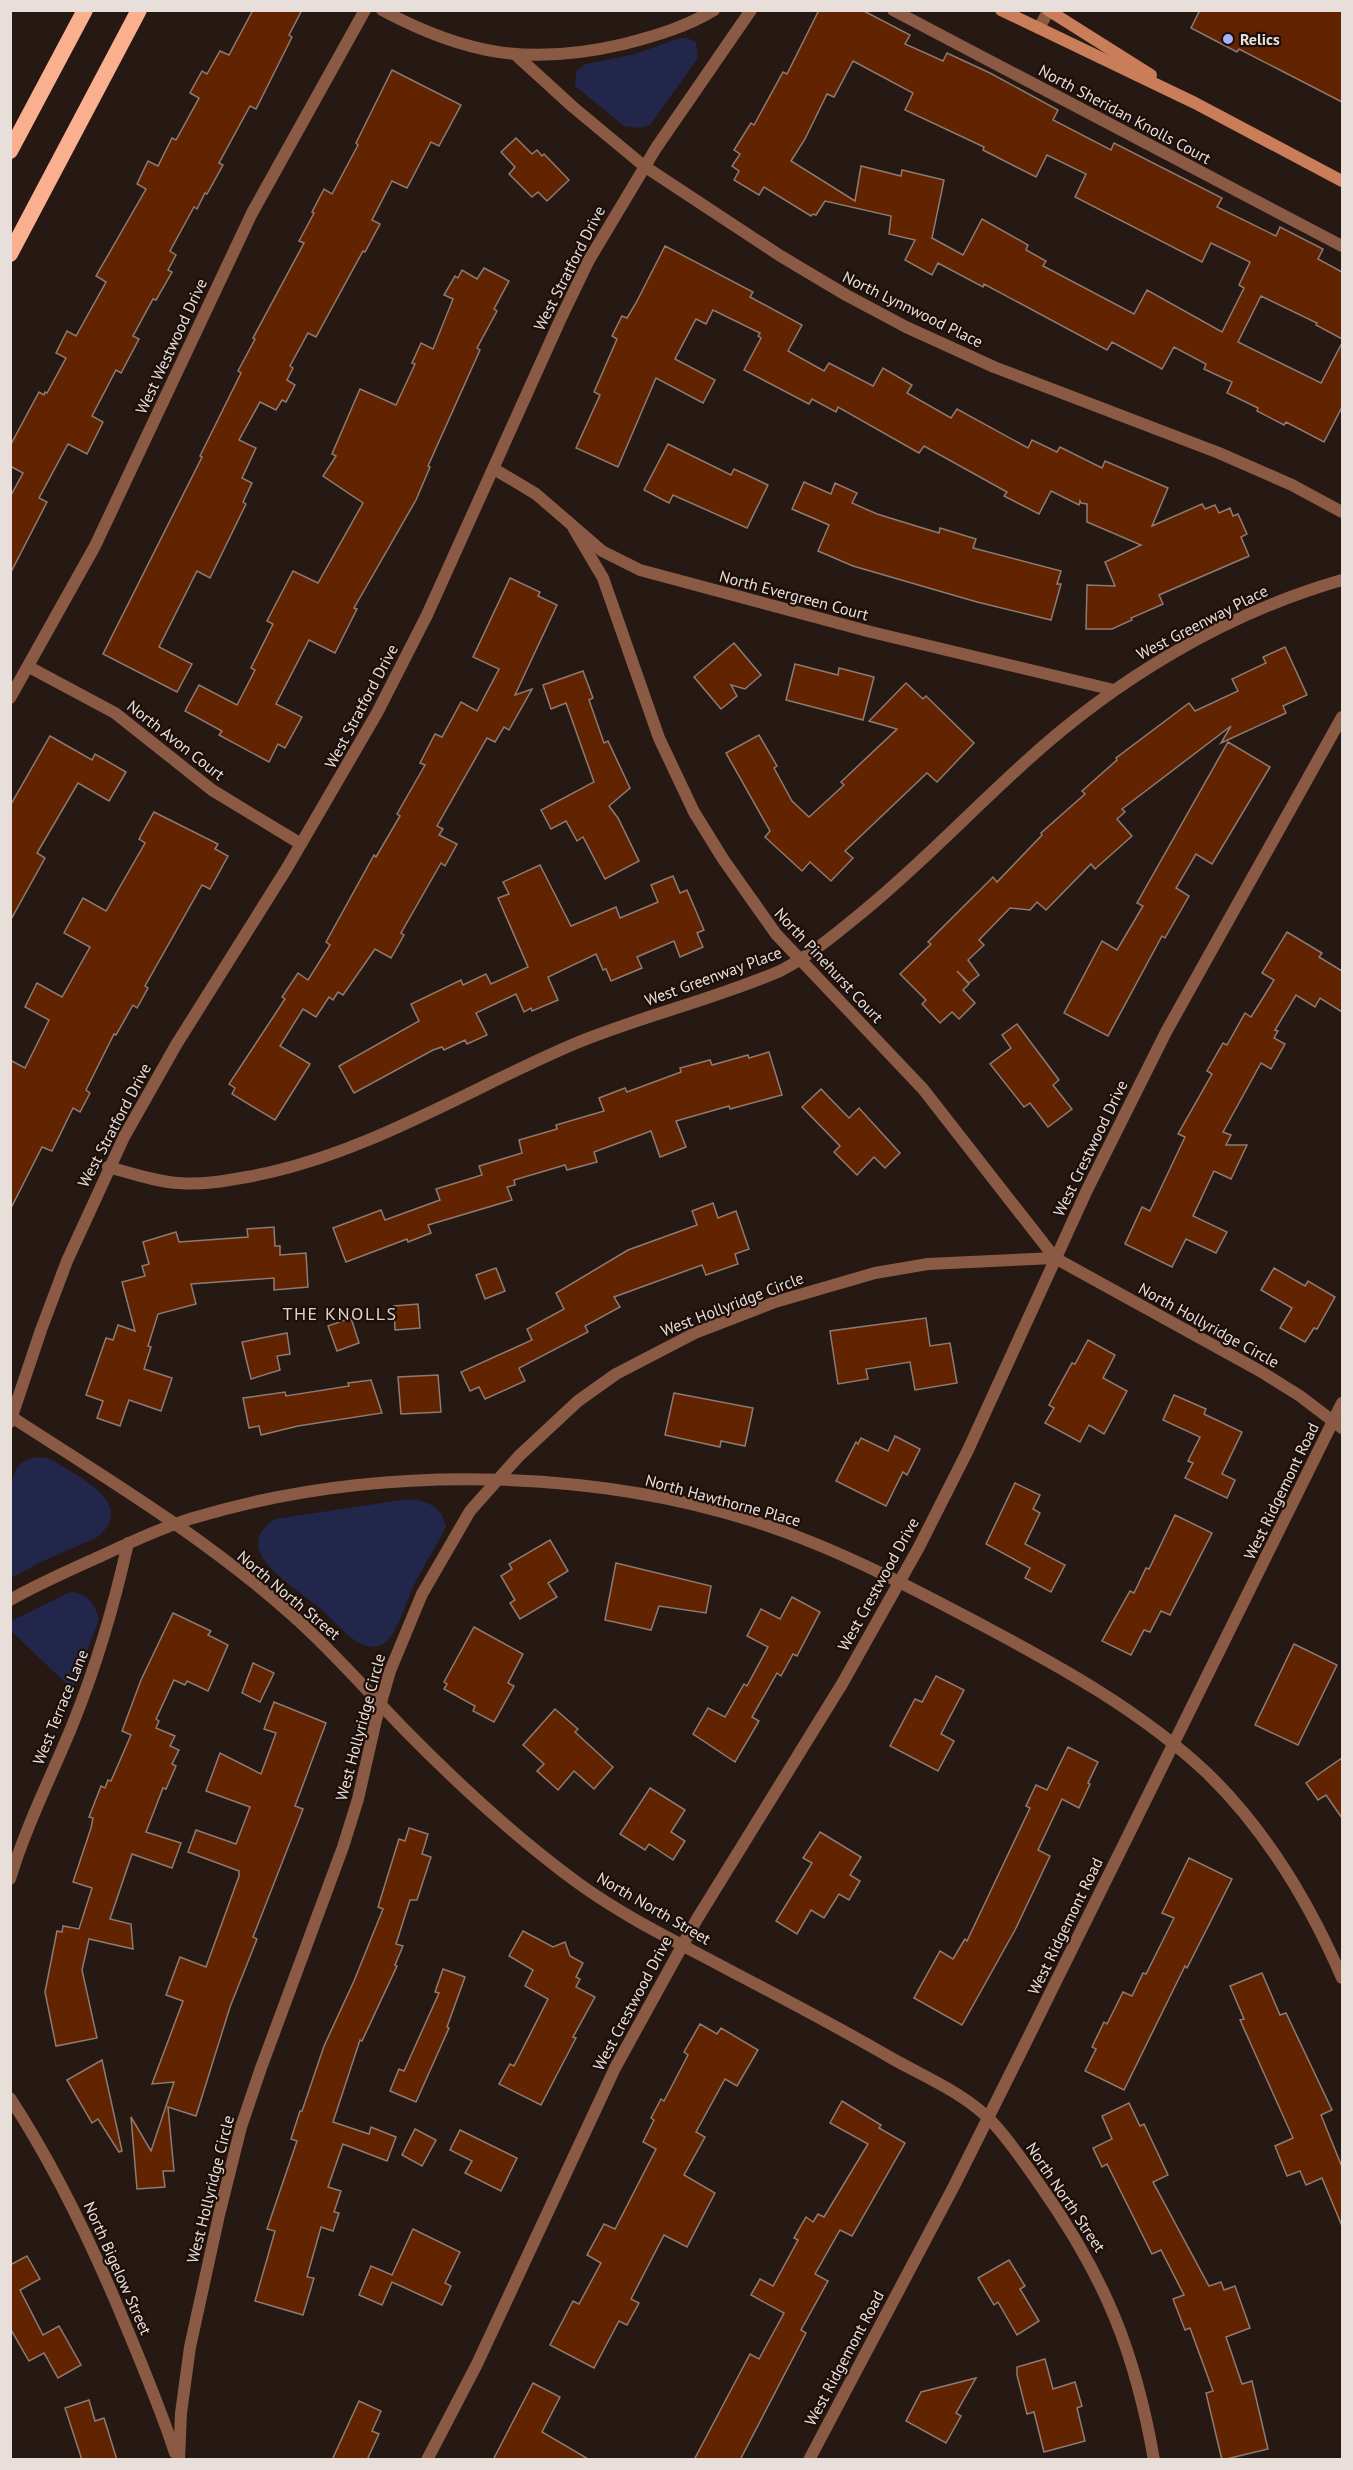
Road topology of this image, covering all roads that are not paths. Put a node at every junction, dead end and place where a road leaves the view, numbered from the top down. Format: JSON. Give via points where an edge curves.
{"nodes":[{"id":1,"x":85,"y":10,"type":"edge"},
{"id":2,"x":140,"y":10,"type":"edge"},
{"id":3,"x":365,"y":10,"type":"edge"},
{"id":4,"x":382,"y":10,"type":"edge"},
{"id":5,"x":714,"y":10,"type":"edge"},
{"id":6,"x":751,"y":10,"type":"edge"},
{"id":7,"x":893,"y":10,"type":"edge"},
{"id":8,"x":1001,"y":10,"type":"edge"},
{"id":9,"x":1048,"y":11,"type":"edge"},
{"id":10,"x":1039,"y":28,"type":"junction"},
{"id":11,"x":516,"y":55,"type":"junction"},
{"id":12,"x":1195,"y":103,"type":"junction"},
{"id":13,"x":10,"y":151,"type":"edge"},
{"id":14,"x":644,"y":166,"type":"junction"},
{"id":15,"x":1342,"y":181,"type":"edge"},
{"id":16,"x":1342,"y":246,"type":"edge"},
{"id":17,"x":10,"y":254,"type":"edge"},
{"id":18,"x":494,"y":469,"type":"junction"},
{"id":19,"x":1342,"y":512,"type":"edge"},
{"id":20,"x":574,"y":529,"type":"junction"},
{"id":21,"x":1342,"y":580,"type":"edge"},
{"id":22,"x":29,"y":667,"type":"junction"},
{"id":23,"x":1114,"y":690,"type":"junction"},
{"id":24,"x":10,"y":698,"type":"edge"},
{"id":25,"x":1342,"y":717,"type":"edge"},
{"id":26,"x":301,"y":844,"type":"junction"},
{"id":27,"x":800,"y":960,"type":"junction"},
{"id":28,"x":108,"y":1167,"type":"junction"},
{"id":29,"x":1055,"y":1258,"type":"junction"},
{"id":30,"x":1342,"y":1403,"type":"edge"},
{"id":31,"x":11,"y":1418,"type":"edge"},
{"id":32,"x":1338,"y":1425,"type":"edge"},
{"id":33,"x":497,"y":1480,"type":"junction"},
{"id":34,"x":175,"y":1525,"type":"junction"},
{"id":35,"x":128,"y":1543,"type":"junction"},
{"id":36,"x":900,"y":1582,"type":"junction"},
{"id":37,"x":10,"y":1600,"type":"edge"},
{"id":38,"x":380,"y":1703,"type":"junction"},
{"id":39,"x":1174,"y":1744,"type":"junction"},
{"id":40,"x":10,"y":1879,"type":"edge"},
{"id":41,"x":682,"y":1946,"type":"junction"},
{"id":42,"x":1342,"y":1978,"type":"edge"},
{"id":43,"x":10,"y":2098,"type":"edge"},
{"id":44,"x":988,"y":2118,"type":"junction"},
{"id":45,"x":178,"y":2460,"type":"edge"},
{"id":46,"x":428,"y":2460,"type":"edge"},
{"id":47,"x":809,"y":2460,"type":"edge"},
{"id":48,"x":1154,"y":2460,"type":"edge"}],
"edges":[{"from":1,"to":13,"type":"highway"},
{"from":2,"to":17,"type":"highway"},
{"from":3,"to":22,"type":"street","name":"West Westwood Drive","via":[[252,213],[95,546]]},
{"from":4,"to":11,"type":"street","via":[[444,39]]},
{"from":5,"to":11,"type":"street","via":[[670,31],[614,46],[553,55]]},
{"from":6,"to":14,"type":"street","name":"West Stratford Drive"},
{"from":7,"to":16,"type":"street","name":"North Sheridan Knolls Court"},
{"from":8,"to":10,"type":"main road"},
{"from":9,"to":10,"type":"street"},
{"from":9,"to":12,"type":"main road"},
{"from":10,"to":12,"type":"main road"},
{"from":11,"to":14,"type":"street","name":"North Lynnwood Place"},
{"from":12,"to":15,"type":"main road"},
{"from":14,"to":18,"type":"street","name":"West Stratford Drive","via":[[579,280]]},
{"from":14,"to":19,"type":"street","name":"North Lynnwood Place","via":[[780,255],[887,318],[1023,379],[1219,453]]},
{"from":18,"to":20,"type":"street","name":"North Evergreen Court","via":[[528,488]]},
{"from":18,"to":26,"type":"street","name":"West Stratford Drive","via":[[407,655]]},
{"from":20,"to":23,"type":"street","name":"North Evergreen Court","via":[[618,561],[661,577]]},
{"from":20,"to":27,"type":"street","name":"North Pinehurst Court","via":[[603,578],[656,730],[694,812],[766,922]]},
{"from":21,"to":23,"type":"street","name":"West Greenway Place","via":[[1272,604],[1225,626]]},
{"from":22,"to":24,"type":"street","name":"West Westwood Drive"},
{"from":22,"to":26,"type":"street","name":"North Avon Court","via":[[130,723],[212,790]]},
{"from":23,"to":27,"type":"street","name":"West Greenway Place","via":[[1023,764],[890,890]]},
{"from":25,"to":29,"type":"street","name":"West Crestwood Drive","via":[[1166,1032]]},
{"from":26,"to":28,"type":"street","name":"West Stratford Drive","via":[[176,1045]]},
{"from":27,"to":28,"type":"street","name":"West Greenway Place","via":[[759,980],[598,1035],[374,1138],[299,1166],[193,1184],[172,1183]]},
{"from":27,"to":29,"type":"street","name":"North Pinehurst Court","via":[[923,1089]]},
{"from":28,"to":31,"type":"street","name":"West Stratford Drive","via":[[52,1299]]},
{"from":29,"to":32,"type":"street","name":"North Hollyridge Circle","via":[[1260,1371]]},
{"from":29,"to":33,"type":"street","name":"West Hollyridge Circle","via":[[928,1264],[875,1273],[775,1302],[707,1328],[657,1351],[603,1383],[548,1427]]},
{"from":29,"to":36,"type":"street","name":"West Crestwood Drive","via":[[960,1467]]},
{"from":30,"to":32,"type":"street","name":"West Ridgemont Road"},
{"from":31,"to":34,"type":"street","name":"North North Street"},
{"from":32,"to":39,"type":"street","name":"West Ridgemont Road"},
{"from":33,"to":34,"type":"street","name":"North Hawthorne Place","via":[[333,1489],[224,1510]]},
{"from":33,"to":36,"type":"street","name":"North Hawthorne Place","via":[[538,1480],[635,1493],[694,1506],[802,1539]]},
{"from":33,"to":38,"type":"street","name":"West Hollyridge Circle","via":[[460,1525],[429,1579]]},
{"from":34,"to":35,"type":"street","name":"North Hawthorne Place"},
{"from":34,"to":38,"type":"street","name":"North North Street","via":[[289,1612]]},
{"from":35,"to":37,"type":"street","name":"North Hawthorne Place"},
{"from":35,"to":40,"type":"street","name":"West Terrace Lane","via":[[96,1662]]},
{"from":36,"to":39,"type":"street","name":"North Hawthorne Place","via":[[1107,1696]]},
{"from":36,"to":41,"type":"street","name":"West Crestwood Drive"},
{"from":38,"to":41,"type":"street","name":"North North Street","via":[[478,1801],[543,1857],[596,1895]]},
{"from":38,"to":45,"type":"street","name":"West Hollyridge Circle","via":[[343,1847],[241,2127],[190,2347]]},
{"from":39,"to":42,"type":"street","name":"North Hawthorne Place","via":[[1220,1787],[1271,1848],[1305,1900]]},
{"from":39,"to":44,"type":"street","name":"West Ridgemont Road"},
{"from":41,"to":44,"type":"street","name":"North North Street","via":[[835,2026],[961,2098]]},
{"from":41,"to":46,"type":"street","name":"West Crestwood Drive","via":[[608,2082],[484,2350]]},
{"from":43,"to":45,"type":"street","name":"North Bigelow Street","via":[[89,2241]]},
{"from":44,"to":47,"type":"street","name":"West Ridgemont Road"},
{"from":44,"to":48,"type":"street","name":"North North Street","via":[[1063,2219],[1097,2277],[1127,2346]]}]}
